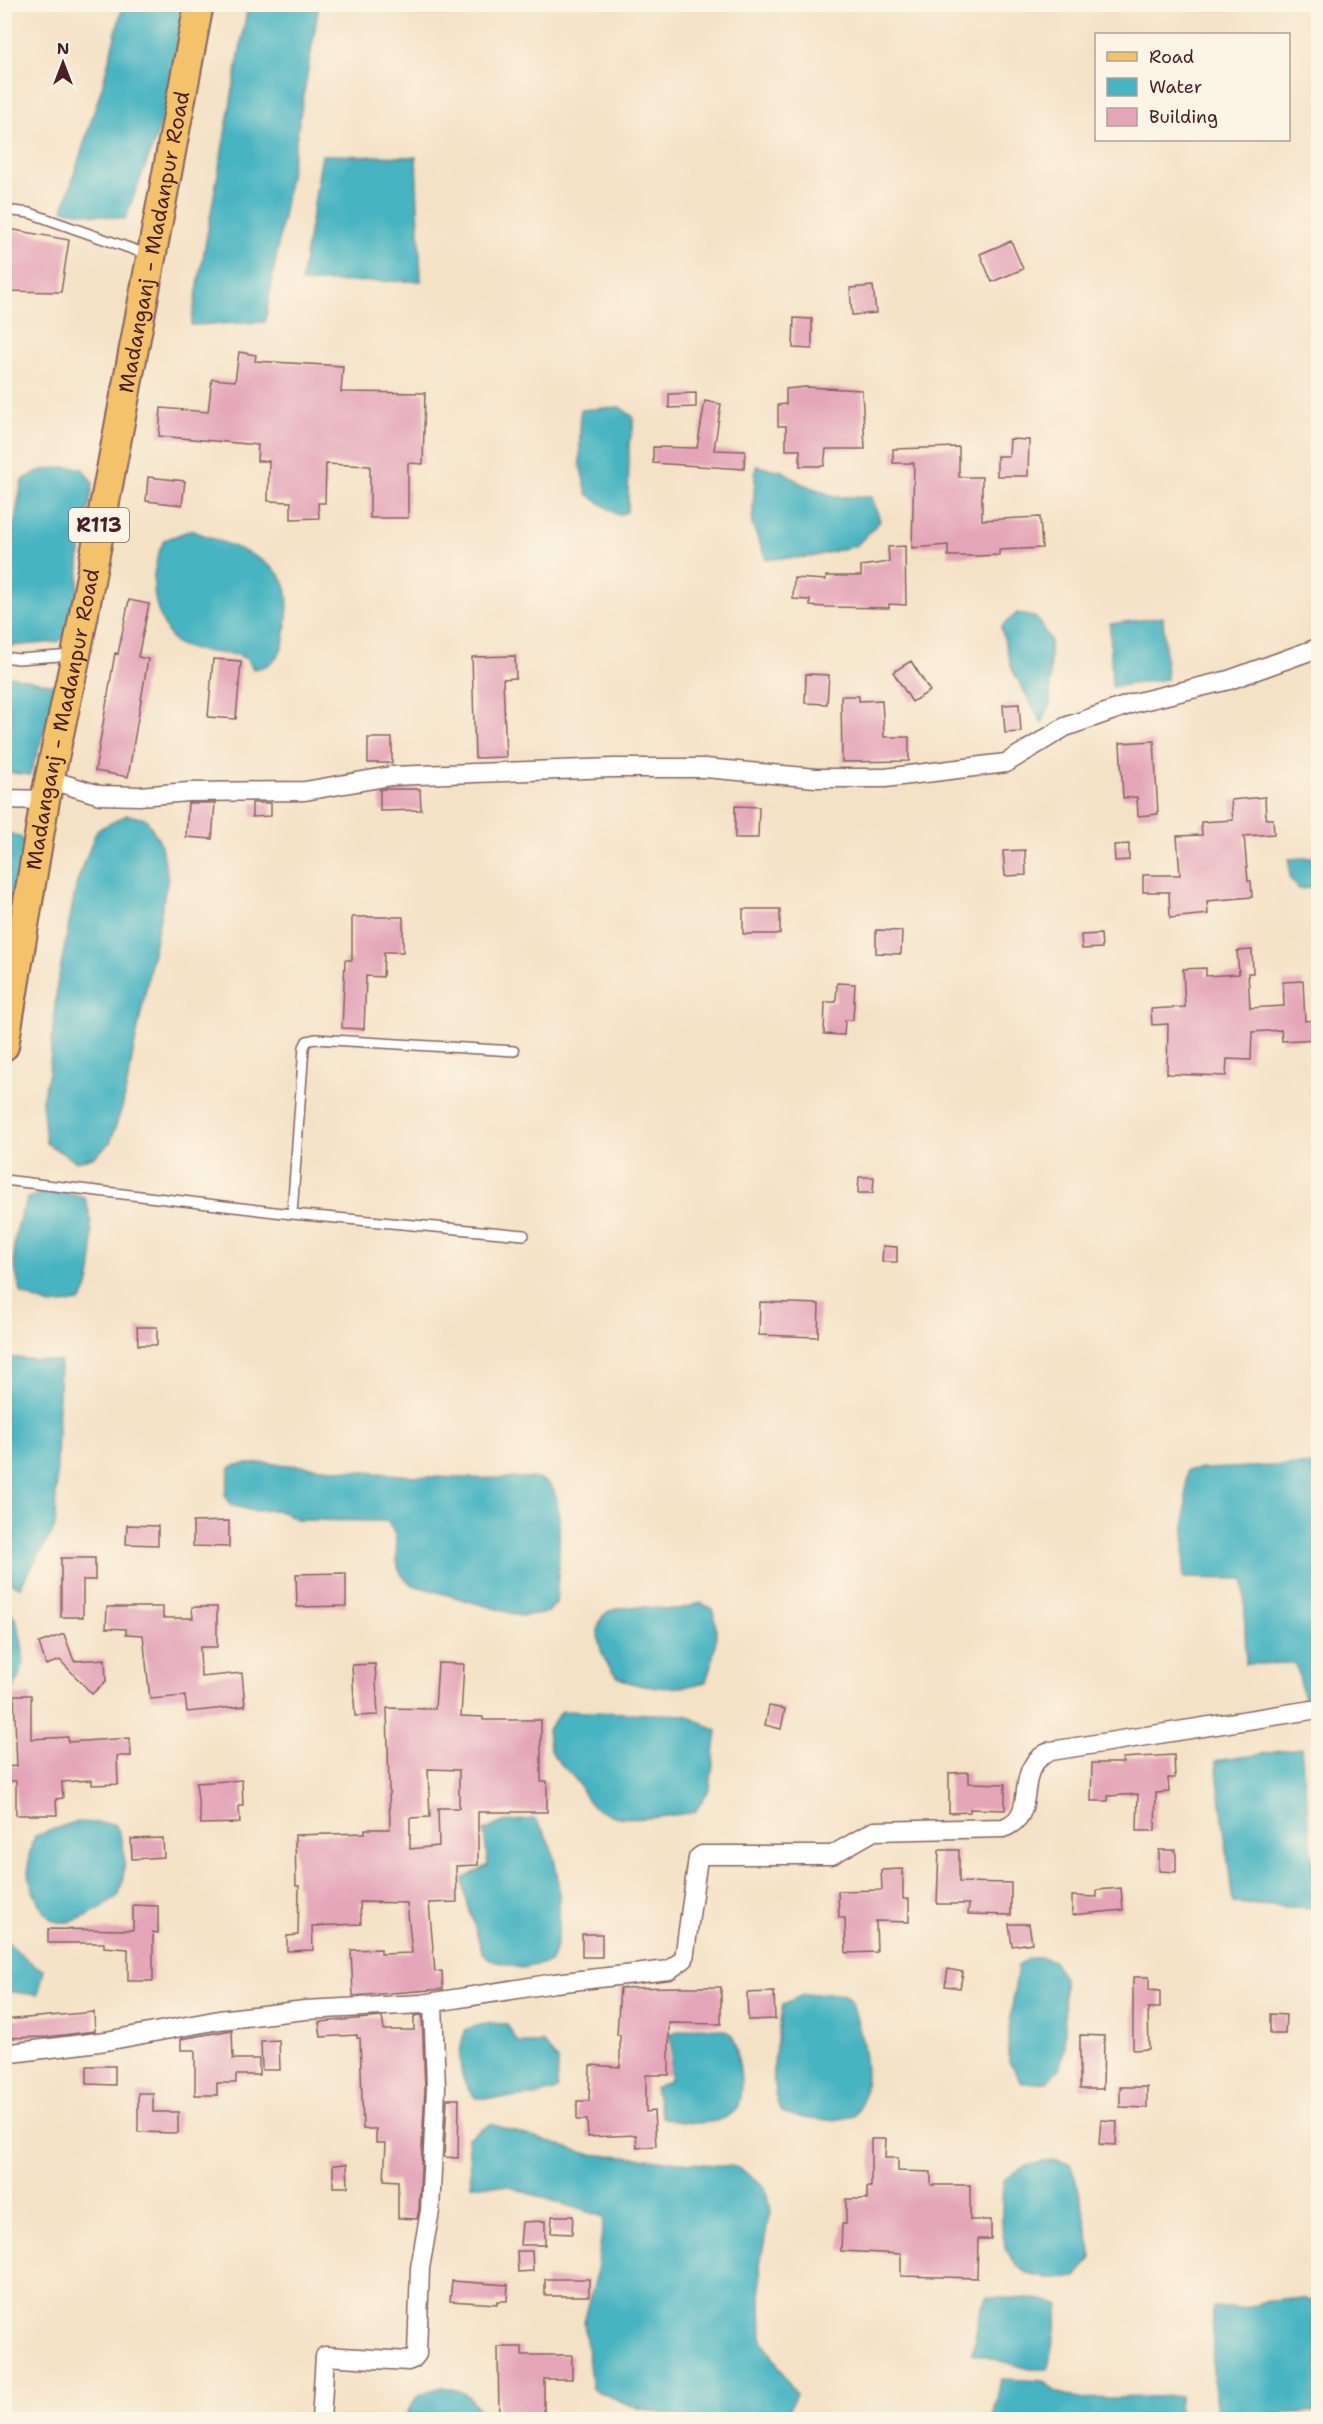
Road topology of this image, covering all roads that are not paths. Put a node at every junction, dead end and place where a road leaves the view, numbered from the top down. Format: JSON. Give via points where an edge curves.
{"nodes":[{"id":1,"x":199,"y":4,"type":"edge"},
{"id":2,"x":4,"y":210,"type":"edge"},
{"id":3,"x":151,"y":256,"type":"junction"},
{"id":4,"x":1318,"y":648,"type":"edge"},
{"id":5,"x":76,"y":654,"type":"junction"},
{"id":6,"x":4,"y":657,"type":"edge"},
{"id":7,"x":48,"y":790,"type":"junction"},
{"id":8,"x":4,"y":799,"type":"edge"},
{"id":9,"x":4,"y":1046,"type":"edge"},
{"id":10,"x":514,"y":1051,"type":"dead end"},
{"id":11,"x":4,"y":1180,"type":"edge"},
{"id":12,"x":292,"y":1214,"type":"junction"},
{"id":13,"x":524,"y":1235,"type":"dead end"},
{"id":14,"x":1318,"y":1709,"type":"edge"},
{"id":15,"x":433,"y":2002,"type":"junction"},
{"id":16,"x":4,"y":2054,"type":"edge"},
{"id":17,"x":321,"y":2420,"type":"edge"}],
"edges":[{"from":1,"to":3,"type":"main road","name":"Madanganj - Madanpur Road","number":"R113"},
{"from":2,"to":3,"type":"lane","via":[[30,213]]},
{"from":3,"to":5,"type":"main road","name":"Madanganj - Madanpur Road","number":"R113"},
{"from":4,"to":7,"type":"street","via":[[1229,680],[1134,703],[1074,724],[1006,763],[885,778],[816,778],[705,768],[614,768],[391,776],[305,791],[139,796]]},
{"from":5,"to":6,"type":"lane"},
{"from":5,"to":7,"type":"main road","name":"Madanganj - Madanpur Road","number":"R113"},
{"from":7,"to":8,"type":"street"},
{"from":7,"to":9,"type":"main road","name":"Madanganj - Madanpur Road","number":"R113"},
{"from":10,"to":12,"type":"lane","via":[[307,1041]]},
{"from":11,"to":12,"type":"lane"},
{"from":12,"to":13,"type":"lane"},
{"from":14,"to":15,"type":"street","via":[[1052,1751],[1039,1756],[1031,1765],[1021,1816],[1015,1824],[1003,1828],[874,1831],[831,1855],[702,1855],[698,1858],[684,1959],[678,1966]]},
{"from":15,"to":16,"type":"street","via":[[230,2019]]},
{"from":15,"to":17,"type":"street","via":[[436,2088],[430,2211],[420,2268],[417,2354],[408,2361],[325,2356]]}]}
